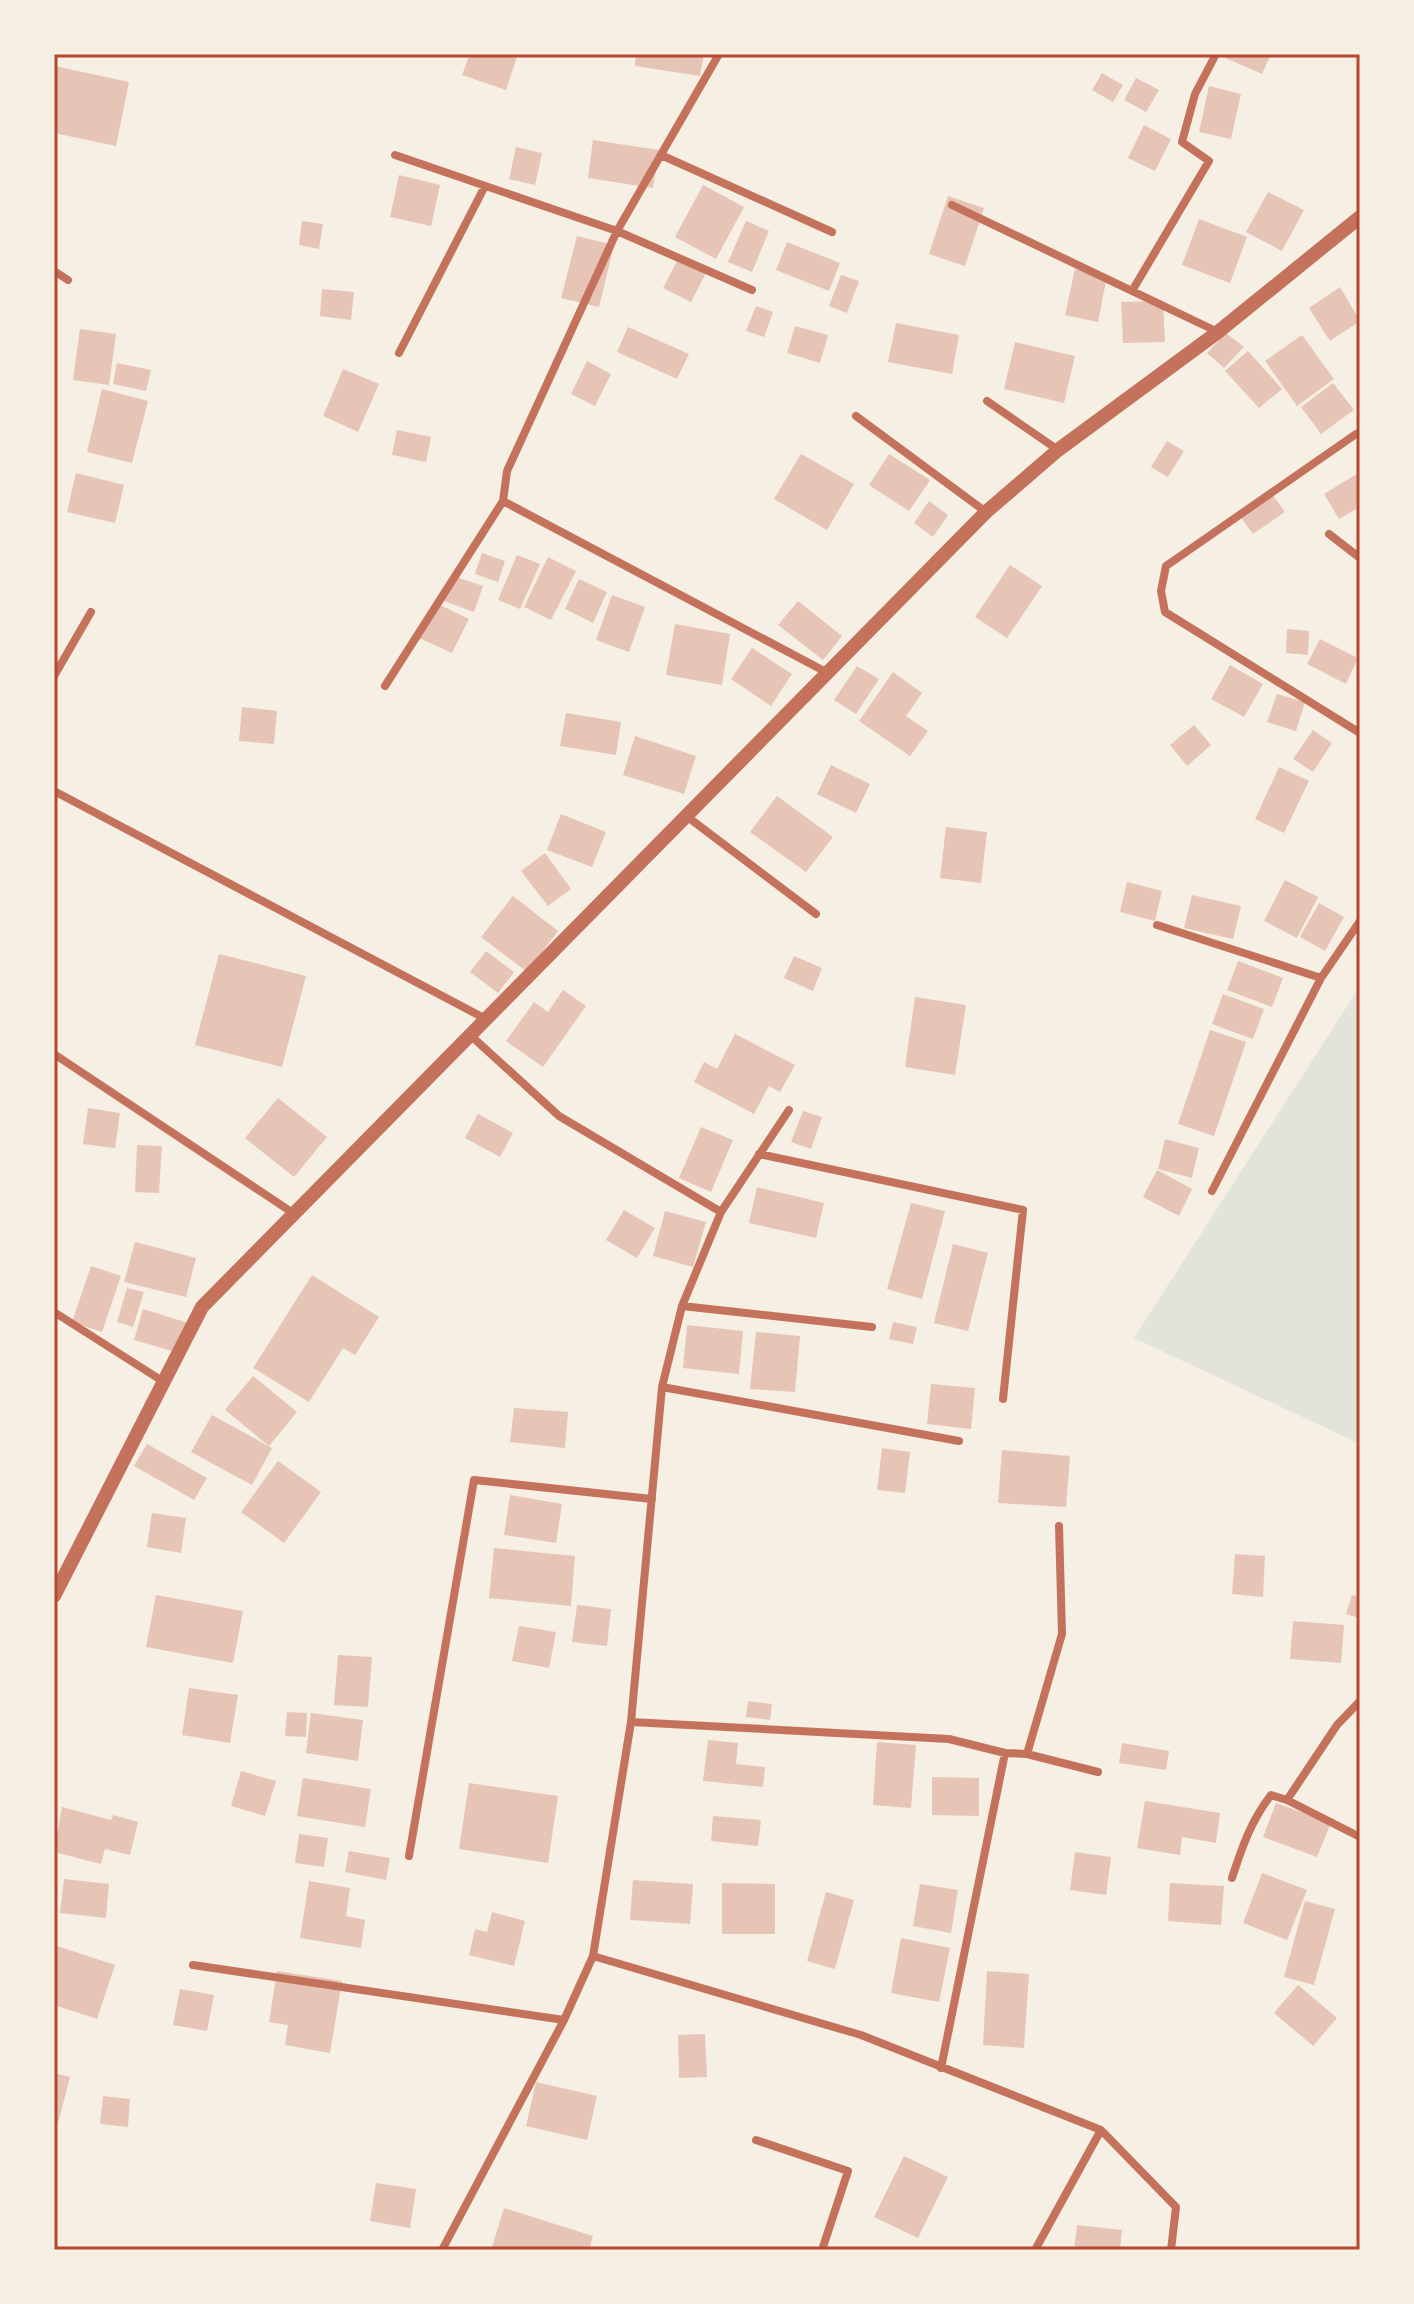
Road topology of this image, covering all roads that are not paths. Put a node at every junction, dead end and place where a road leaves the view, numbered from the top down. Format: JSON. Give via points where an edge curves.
{"nodes":[{"id":1,"x":719,"y":54,"type":"edge"},
{"id":2,"x":1216,"y":54,"type":"edge"},
{"id":3,"x":395,"y":155,"type":"dead end"},
{"id":4,"x":661,"y":155,"type":"junction"},
{"id":5,"x":485,"y":186,"type":"junction"},
{"id":6,"x":952,"y":205,"type":"dead end"},
{"id":7,"x":1360,"y":217,"type":"edge"},
{"id":8,"x":617,"y":231,"type":"junction"},
{"id":9,"x":832,"y":232,"type":"dead end"},
{"id":10,"x":54,"y":271,"type":"edge"},
{"id":11,"x":68,"y":280,"type":"dead end"},
{"id":12,"x":752,"y":290,"type":"dead end"},
{"id":13,"x":1132,"y":291,"type":"junction"},
{"id":14,"x":1218,"y":332,"type":"junction"},
{"id":15,"x":399,"y":353,"type":"dead end"},
{"id":16,"x":987,"y":401,"type":"dead end"},
{"id":17,"x":856,"y":416,"type":"dead end"},
{"id":18,"x":1356,"y":434,"type":"dead end"},
{"id":19,"x":1058,"y":450,"type":"junction"},
{"id":20,"x":503,"y":501,"type":"junction"},
{"id":21,"x":986,"y":512,"type":"junction"},
{"id":22,"x":1329,"y":534,"type":"dead end"},
{"id":23,"x":1360,"y":558,"type":"edge"},
{"id":24,"x":91,"y":612,"type":"dead end"},
{"id":25,"x":826,"y":672,"type":"junction"},
{"id":26,"x":54,"y":676,"type":"edge"},
{"id":27,"x":385,"y":686,"type":"dead end"},
{"id":28,"x":1360,"y":733,"type":"edge"},
{"id":29,"x":54,"y":791,"type":"edge"},
{"id":30,"x":685,"y":815,"type":"junction"},
{"id":31,"x":816,"y":914,"type":"dead end"},
{"id":32,"x":1360,"y":921,"type":"edge"},
{"id":33,"x":1157,"y":925,"type":"dead end"},
{"id":34,"x":1321,"y":978,"type":"junction"},
{"id":35,"x":484,"y":1018,"type":"junction"},
{"id":36,"x":468,"y":1034,"type":"junction"},
{"id":37,"x":54,"y":1054,"type":"edge"},
{"id":38,"x":789,"y":1110,"type":"dead end"},
{"id":39,"x":759,"y":1154,"type":"junction"},
{"id":40,"x":1212,"y":1191,"type":"dead end"},
{"id":41,"x":721,"y":1212,"type":"junction"},
{"id":42,"x":293,"y":1213,"type":"junction"},
{"id":43,"x":682,"y":1306,"type":"junction"},
{"id":44,"x":54,"y":1312,"type":"edge"},
{"id":45,"x":872,"y":1327,"type":"dead end"},
{"id":46,"x":164,"y":1382,"type":"junction"},
{"id":47,"x":662,"y":1387,"type":"junction"},
{"id":48,"x":1003,"y":1399,"type":"dead end"},
{"id":49,"x":959,"y":1441,"type":"dead end"},
{"id":50,"x":652,"y":1499,"type":"junction"},
{"id":51,"x":1059,"y":1526,"type":"dead end"},
{"id":52,"x":54,"y":1596,"type":"edge"},
{"id":53,"x":1360,"y":1701,"type":"edge"},
{"id":54,"x":631,"y":1722,"type":"junction"},
{"id":55,"x":1005,"y":1753,"type":"junction"},
{"id":56,"x":1027,"y":1754,"type":"junction"},
{"id":57,"x":1098,"y":1772,"type":"dead end"},
{"id":58,"x":1287,"y":1800,"type":"junction"},
{"id":59,"x":1360,"y":1837,"type":"edge"},
{"id":60,"x":409,"y":1856,"type":"dead end"},
{"id":61,"x":1232,"y":1878,"type":"dead end"},
{"id":62,"x":593,"y":1956,"type":"junction"},
{"id":63,"x":193,"y":1965,"type":"dead end"},
{"id":64,"x":564,"y":2020,"type":"junction"},
{"id":65,"x":941,"y":2068,"type":"junction"},
{"id":66,"x":1101,"y":2130,"type":"junction"},
{"id":67,"x":756,"y":2140,"type":"dead end"},
{"id":68,"x":442,"y":2250,"type":"edge"},
{"id":69,"x":822,"y":2250,"type":"edge"},
{"id":70,"x":1035,"y":2250,"type":"edge"},
{"id":71,"x":1171,"y":2250,"type":"edge"}],
"edges":[{"from":1,"to":4,"type":"street"},
{"from":2,"to":13,"type":"street","via":[[1195,94],[1182,142],[1209,161]]},
{"from":3,"to":5,"type":"street"},
{"from":4,"to":8,"type":"street"},
{"from":4,"to":9,"type":"street"},
{"from":5,"to":8,"type":"street"},
{"from":5,"to":15,"type":"street"},
{"from":6,"to":13,"type":"street"},
{"from":7,"to":14,"type":"street"},
{"from":8,"to":12,"type":"street"},
{"from":8,"to":20,"type":"street","via":[[507,471]]},
{"from":10,"to":11,"type":"street"},
{"from":13,"to":14,"type":"street"},
{"from":14,"to":19,"type":"street"},
{"from":16,"to":19,"type":"street"},
{"from":17,"to":21,"type":"street"},
{"from":18,"to":28,"type":"street","via":[[1166,566],[1161,591],[1165,612]]},
{"from":19,"to":21,"type":"street"},
{"from":20,"to":25,"type":"street"},
{"from":20,"to":27,"type":"street"},
{"from":21,"to":25,"type":"street"},
{"from":22,"to":23,"type":"street"},
{"from":24,"to":26,"type":"street"},
{"from":25,"to":30,"type":"street"},
{"from":29,"to":35,"type":"street"},
{"from":30,"to":31,"type":"street"},
{"from":30,"to":35,"type":"street"},
{"from":32,"to":34,"type":"street"},
{"from":33,"to":34,"type":"street"},
{"from":34,"to":40,"type":"street"},
{"from":35,"to":36,"type":"street"},
{"from":36,"to":41,"type":"street","via":[[559,1116]]},
{"from":36,"to":42,"type":"street"},
{"from":37,"to":42,"type":"street"},
{"from":38,"to":39,"type":"street"},
{"from":39,"to":41,"type":"street"},
{"from":39,"to":48,"type":"street","via":[[1023,1210]]},
{"from":41,"to":43,"type":"street"},
{"from":42,"to":46,"type":"street","via":[[202,1307]]},
{"from":43,"to":45,"type":"street"},
{"from":43,"to":47,"type":"street"},
{"from":44,"to":46,"type":"street"},
{"from":46,"to":52,"type":"street"},
{"from":47,"to":49,"type":"street"},
{"from":47,"to":50,"type":"street"},
{"from":50,"to":54,"type":"street"},
{"from":50,"to":60,"type":"street","via":[[474,1480]]},
{"from":51,"to":56,"type":"street","via":[[1062,1634]]},
{"from":53,"to":58,"type":"street","via":[[1337,1725]]},
{"from":54,"to":55,"type":"street","via":[[949,1739]]},
{"from":54,"to":62,"type":"street"},
{"from":55,"to":56,"type":"street"},
{"from":55,"to":65,"type":"street"},
{"from":56,"to":57,"type":"street"},
{"from":58,"to":59,"type":"street"},
{"from":58,"to":61,"type":"street","via":[[1271,1795],[1263,1805],[1248,1828]]},
{"from":62,"to":64,"type":"street"},
{"from":62,"to":65,"type":"street","via":[[861,2035]]},
{"from":63,"to":64,"type":"street"},
{"from":64,"to":68,"type":"street"},
{"from":65,"to":66,"type":"street"},
{"from":66,"to":70,"type":"street"},
{"from":66,"to":71,"type":"street","via":[[1176,2207]]},
{"from":67,"to":69,"type":"street","via":[[848,2171]]}]}
